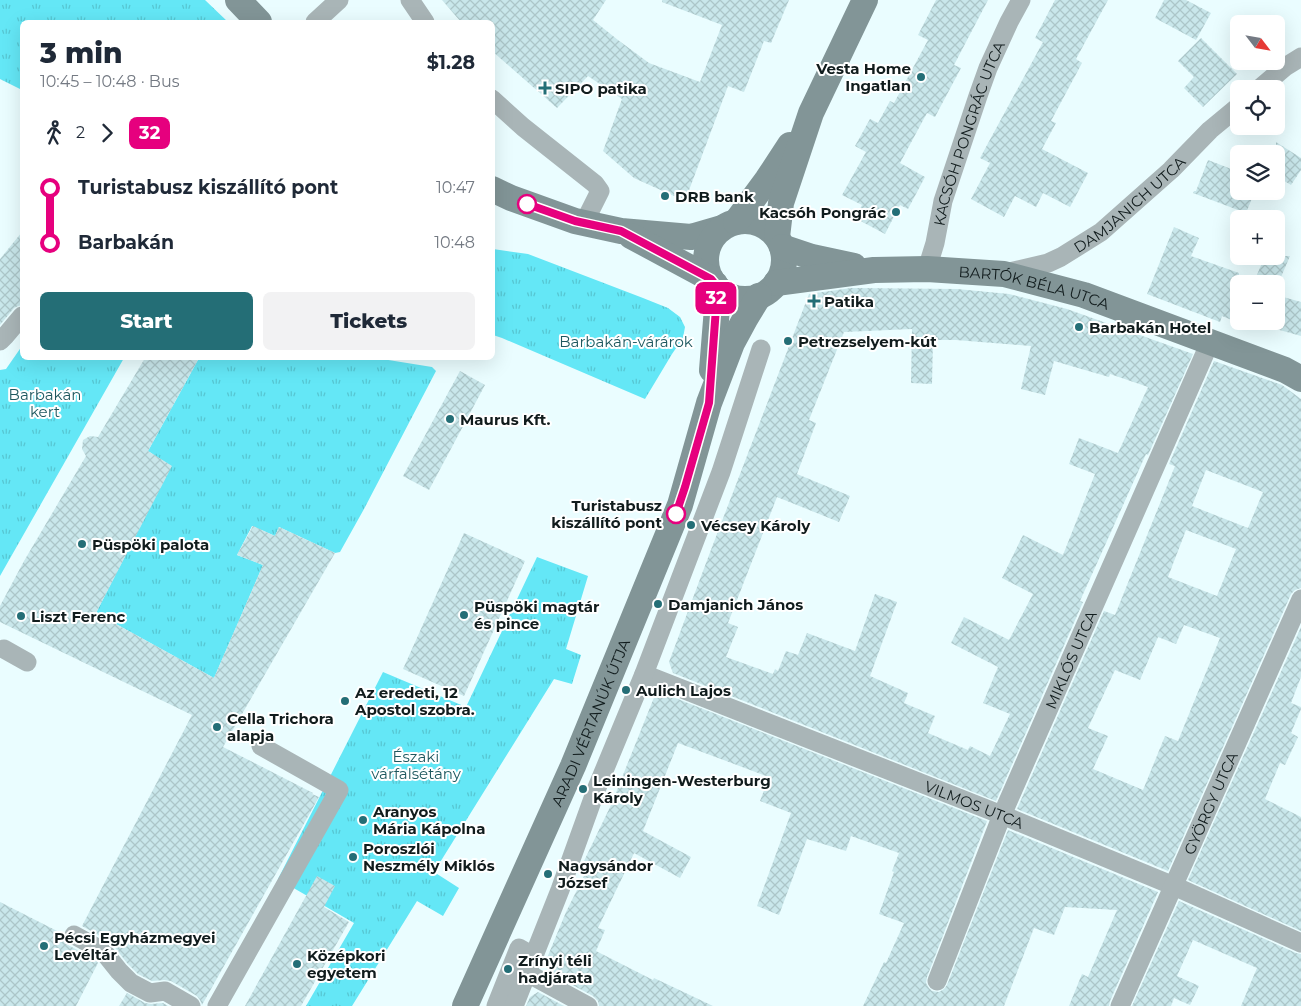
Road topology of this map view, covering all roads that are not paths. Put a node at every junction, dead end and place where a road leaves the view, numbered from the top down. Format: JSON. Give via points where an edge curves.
{"nodes":[{"id":1,"x":238,"y":0,"type":"edge"},
{"id":2,"x":339,"y":0,"type":"edge"},
{"id":3,"x":410,"y":0,"type":"edge"},
{"id":4,"x":865,"y":0,"type":"edge"},
{"id":5,"x":1022,"y":0,"type":"edge"},
{"id":6,"x":257,"y":20,"type":"edge"},
{"id":7,"x":317,"y":20,"type":"edge"},
{"id":8,"x":424,"y":20,"type":"edge"},
{"id":9,"x":1301,"y":57,"type":"edge"},
{"id":10,"x":1270,"y":80,"type":"edge"},
{"id":11,"x":495,"y":102,"type":"edge"},
{"id":12,"x":811,"y":113,"type":"junction"},
{"id":13,"x":1230,"y":113,"type":"edge"},
{"id":14,"x":495,"y":190,"type":"edge"},
{"id":15,"x":584,"y":223,"type":"junction"},
{"id":16,"x":729,"y":225,"type":"junction"},
{"id":17,"x":621,"y":231,"type":"junction"},
{"id":18,"x":780,"y":242,"type":"junction"},
{"id":19,"x":927,"y":269,"type":"junction"},
{"id":20,"x":874,"y":270,"type":"junction"},
{"id":21,"x":1004,"y":274,"type":"junction"},
{"id":22,"x":713,"y":282,"type":"junction"},
{"id":23,"x":768,"y":290,"type":"junction"},
{"id":24,"x":20,"y":318,"type":"edge"},
{"id":25,"x":0,"y":340,"type":"edge"},
{"id":26,"x":1210,"y":342,"type":"junction"},
{"id":27,"x":760,"y":348,"type":"dead end"},
{"id":28,"x":1301,"y":379,"type":"edge"},
{"id":29,"x":709,"y":403,"type":"junction"},
{"id":30,"x":701,"y":433,"type":"junction"},
{"id":31,"x":721,"y":472,"type":"junction"},
{"id":32,"x":1301,"y":599,"type":"edge"},
{"id":33,"x":1,"y":648,"type":"edge"},
{"id":34,"x":27,"y":662,"type":"dead end"},
{"id":35,"x":644,"y":674,"type":"junction"},
{"id":36,"x":261,"y":746,"type":"dead end"},
{"id":37,"x":1002,"y":815,"type":"junction"},
{"id":38,"x":1174,"y":886,"type":"junction"},
{"id":39,"x":74,"y":935,"type":"dead end"},
{"id":40,"x":1301,"y":943,"type":"edge"},
{"id":41,"x":530,"y":964,"type":"junction"},
{"id":42,"x":938,"y":981,"type":"dead end"},
{"id":43,"x":191,"y":1006,"type":"edge"},
{"id":44,"x":217,"y":1006,"type":"edge"},
{"id":45,"x":466,"y":1006,"type":"edge"},
{"id":46,"x":496,"y":1006,"type":"edge"},
{"id":47,"x":514,"y":1006,"type":"edge"},
{"id":48,"x":588,"y":1006,"type":"edge"},
{"id":49,"x":1120,"y":1006,"type":"edge"}],
"edges":[{"from":1,"to":6,"type":"street"},
{"from":2,"to":7,"type":"street"},
{"from":3,"to":8,"type":"street"},
{"from":4,"to":12,"type":"street"},
{"from":5,"to":19,"type":"street","name":"KACSÓH PONGRÁC UTCA","via":[[1009,22],[978,96],[943,201]]},
{"from":9,"to":10,"type":"street"},
{"from":11,"to":15,"type":"street","via":[[595,184],[600,191]]},
{"from":12,"to":16,"type":"street","via":[[767,180]]},
{"from":12,"to":18,"type":"street","via":[[781,203]]},
{"from":13,"to":21,"type":"street","name":"DAMJANICH UTCA","via":[[1101,232],[1061,258]]},
{"from":14,"to":15,"type":"street"},
{"from":15,"to":17,"type":"street"},
{"from":16,"to":17,"type":"street","via":[[692,237]]},
{"from":16,"to":18,"type":"street","via":[[748,221],[759,223]]},
{"from":16,"to":22,"type":"street","via":[[714,236],[708,246],[707,268]]},
{"from":17,"to":22,"type":"street"},
{"from":18,"to":20,"type":"street","name":"BARTÓK BÉLA UTCA","via":[[812,257]]},
{"from":18,"to":23,"type":"street","via":[[784,260],[782,272]]},
{"from":19,"to":20,"type":"street","name":"BARTÓK BÉLA UTCA"},
{"from":19,"to":21,"type":"street","name":"BARTÓK BÉLA UTCA"},
{"from":20,"to":23,"type":"street","name":"BARTÓK BÉLA UTCA"},
{"from":21,"to":26,"type":"street","name":"BARTÓK BÉLA UTCA","via":[[1084,296]]},
{"from":22,"to":23,"type":"street","via":[[735,298],[747,299]]},
{"from":22,"to":29,"type":"street","name":"ARADI VÉRTANÚK ÚTJA","via":[[716,308]]},
{"from":23,"to":29,"type":"street","name":"ARADI VÉRTANÚK ÚTJA","via":[[744,319]]},
{"from":24,"to":25,"type":"street"},
{"from":26,"to":28,"type":"street","name":"BARTÓK BÉLA UTCA","via":[[1286,370]]},
{"from":26,"to":37,"type":"street","name":"MIKLÓS UTCA"},
{"from":27,"to":31,"type":"street","name":"ARADI VÉRTANÚK ÚTJA"},
{"from":29,"to":30,"type":"street","name":"ARADI VÉRTANÚK ÚTJA"},
{"from":30,"to":31,"type":"street"},
{"from":30,"to":45,"type":"street","name":"ARADI VÉRTANÚK ÚTJA","via":[[680,505],[588,730]]},
{"from":31,"to":35,"type":"street","name":"ARADI VÉRTANÚK ÚTJA"},
{"from":32,"to":38,"type":"street","name":"GYÖRGY UTCA"},
{"from":33,"to":34,"type":"street"},
{"from":35,"to":37,"type":"street","name":"VILMOS UTCA"},
{"from":35,"to":41,"type":"street","name":"ARADI VÉRTANÚK ÚTJA"},
{"from":36,"to":44,"type":"street","via":[[340,790]]},
{"from":37,"to":38,"type":"street","name":"VILMOS UTCA"},
{"from":37,"to":42,"type":"street","name":"MIKLÓS UTCA"},
{"from":38,"to":40,"type":"street","name":"VILMOS UTCA"},
{"from":38,"to":49,"type":"street","name":"GYÖRGY UTCA"},
{"from":39,"to":43,"type":"street","via":[[103,950],[131,983],[150,993],[165,991]]},
{"from":41,"to":46,"type":"street","via":[[519,948]]},
{"from":41,"to":47,"type":"street","name":"ARADI VÉRTANÚK ÚTJA"},
{"from":41,"to":48,"type":"street"}]}
